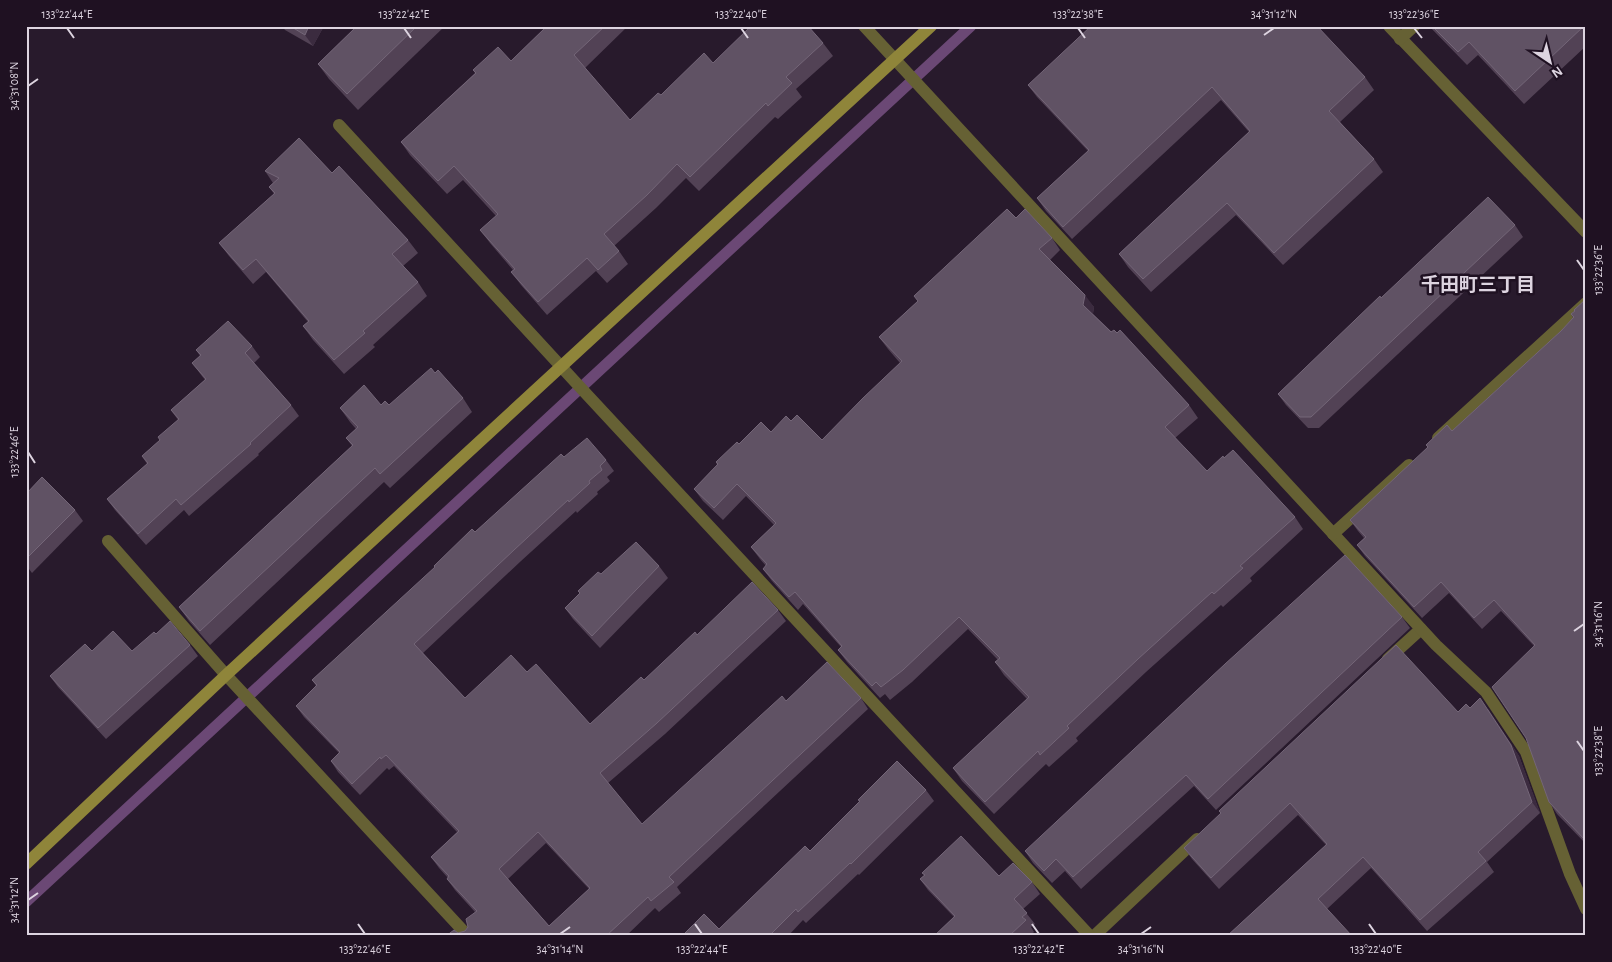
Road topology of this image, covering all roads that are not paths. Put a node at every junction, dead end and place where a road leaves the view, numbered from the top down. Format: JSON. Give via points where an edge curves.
{"nodes":[{"id":1,"x":864,"y":26,"type":"edge"},
{"id":2,"x":931,"y":26,"type":"edge"},
{"id":3,"x":1389,"y":26,"type":"edge"},
{"id":4,"x":1414,"y":26,"type":"edge"},
{"id":5,"x":1400,"y":39,"type":"junction"},
{"id":6,"x":895,"y":60,"type":"junction"},
{"id":7,"x":339,"y":125,"type":"dead end"},
{"id":8,"x":1586,"y":232,"type":"edge"},
{"id":9,"x":1586,"y":304,"type":"edge"},
{"id":10,"x":561,"y":367,"type":"junction"},
{"id":11,"x":1333,"y":534,"type":"junction"},
{"id":12,"x":108,"y":542,"type":"dead end"},
{"id":13,"x":1421,"y":629,"type":"junction"},
{"id":14,"x":1377,"y":670,"type":"edge"},
{"id":15,"x":226,"y":675,"type":"junction"},
{"id":16,"x":1203,"y":833,"type":"edge"},
{"id":17,"x":26,"y":864,"type":"edge"},
{"id":18,"x":1586,"y":909,"type":"edge"},
{"id":19,"x":468,"y":936,"type":"edge"},
{"id":20,"x":1092,"y":936,"type":"edge"}],
"edges":[{"from":1,"to":6,"type":"street"},
{"from":2,"to":6,"type":"street"},
{"from":3,"to":5,"type":"street"},
{"from":4,"to":5,"type":"street"},
{"from":5,"to":8,"type":"street"},
{"from":6,"to":10,"type":"street"},
{"from":6,"to":11,"type":"street"},
{"from":7,"to":10,"type":"street"},
{"from":9,"to":11,"type":"street"},
{"from":10,"to":15,"type":"street"},
{"from":10,"to":20,"type":"street"},
{"from":11,"to":13,"type":"street"},
{"from":12,"to":15,"type":"street"},
{"from":13,"to":14,"type":"street"},
{"from":13,"to":18,"type":"street","via":[[1486,692],[1526,752]]},
{"from":15,"to":17,"type":"street"},
{"from":15,"to":19,"type":"street"},
{"from":16,"to":20,"type":"street"}]}
